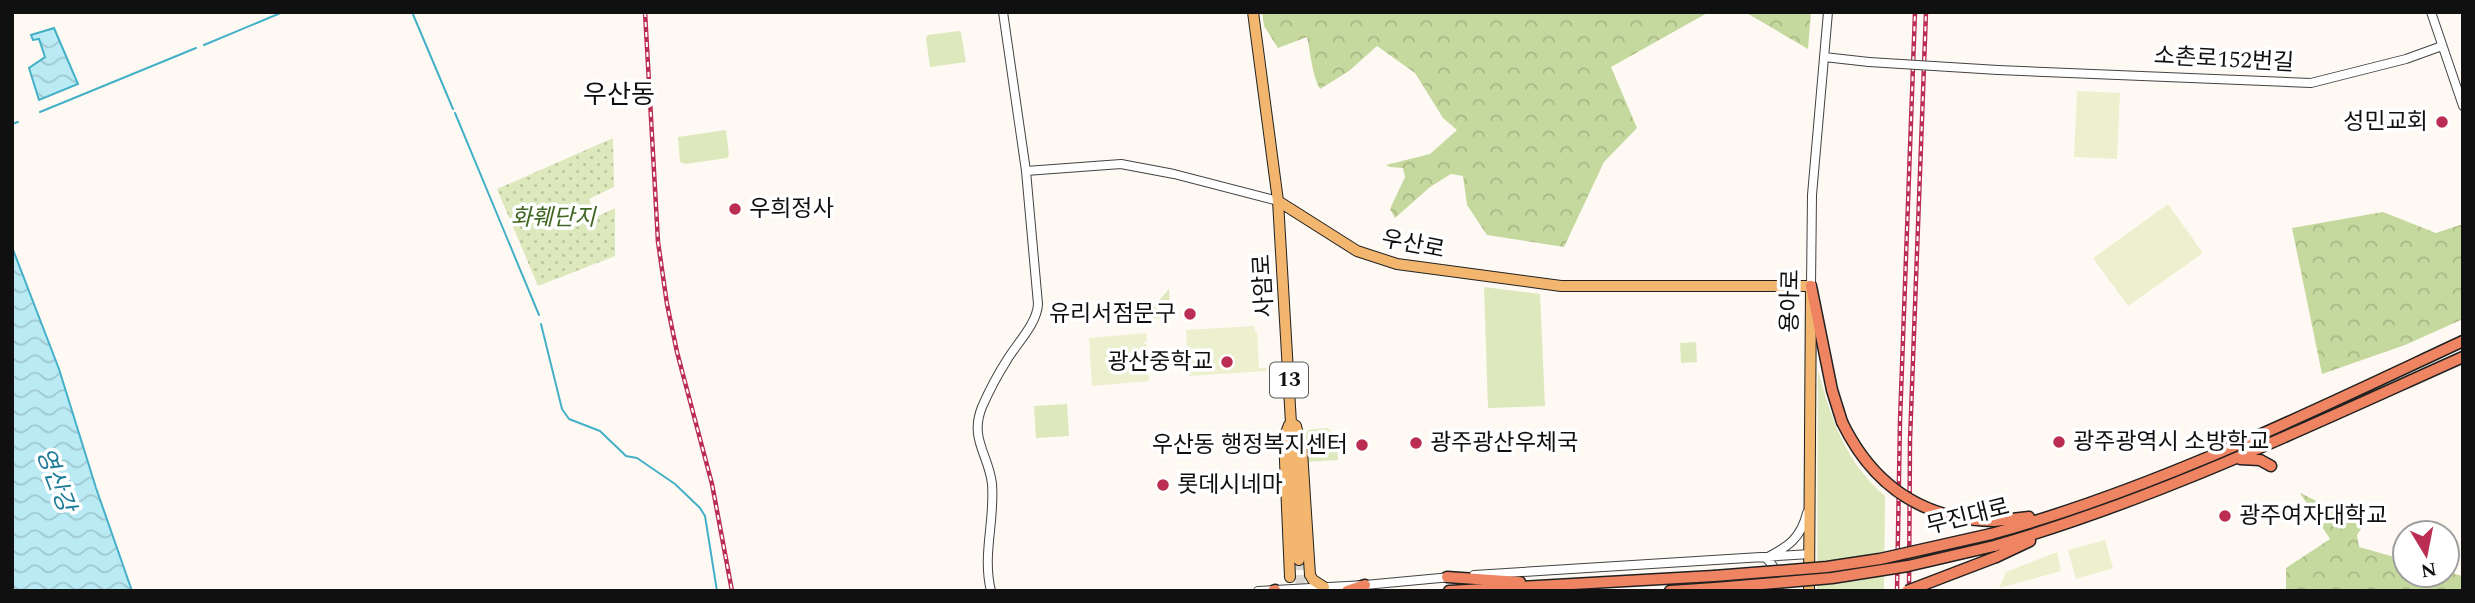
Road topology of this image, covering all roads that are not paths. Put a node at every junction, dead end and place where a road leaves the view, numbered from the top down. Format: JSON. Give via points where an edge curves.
{"nodes":[{"id":1,"x":1003,"y":12,"type":"edge"},
{"id":2,"x":1253,"y":12,"type":"edge"},
{"id":3,"x":1828,"y":12,"type":"edge"},
{"id":4,"x":2431,"y":12,"type":"edge"},
{"id":5,"x":2442,"y":46,"type":"junction"},
{"id":6,"x":1824,"y":57,"type":"junction"},
{"id":7,"x":2463,"y":106,"type":"edge"},
{"id":8,"x":1026,"y":172,"type":"junction"},
{"id":9,"x":1278,"y":201,"type":"junction"},
{"id":10,"x":1811,"y":286,"type":"junction"},
{"id":11,"x":2463,"y":341,"type":"edge"},
{"id":12,"x":2463,"y":357,"type":"edge"},
{"id":13,"x":1290,"y":421,"type":"junction"},
{"id":14,"x":2276,"y":442,"type":"junction"},
{"id":15,"x":2235,"y":458,"type":"junction"},
{"id":16,"x":2096,"y":501,"type":"junction"},
{"id":17,"x":1809,"y":507,"type":"junction"},
{"id":18,"x":1995,"y":551,"type":"junction"},
{"id":19,"x":1810,"y":554,"type":"junction"},
{"id":20,"x":1766,"y":558,"type":"junction"},
{"id":21,"x":1299,"y":561,"type":"junction"},
{"id":22,"x":1290,"y":577,"type":"joint"},
{"id":23,"x":1447,"y":577,"type":"junction"},
{"id":24,"x":1365,"y":585,"type":"junction"},
{"id":25,"x":1561,"y":586,"type":"junction"},
{"id":26,"x":1324,"y":587,"type":"junction"},
{"id":27,"x":1274,"y":590,"type":"edge"},
{"id":28,"x":991,"y":591,"type":"edge"},
{"id":29,"x":1258,"y":591,"type":"edge"},
{"id":30,"x":1347,"y":591,"type":"edge"},
{"id":31,"x":1449,"y":591,"type":"edge"},
{"id":32,"x":1670,"y":591,"type":"edge"},
{"id":33,"x":1778,"y":591,"type":"edge"},
{"id":34,"x":1809,"y":591,"type":"edge"},
{"id":35,"x":1907,"y":591,"type":"edge"}],
"edges":[{"from":1,"to":8,"type":"street"},
{"from":2,"to":9,"type":"main road","name":"사암로","number":"13"},
{"from":3,"to":6,"type":"street","name":"용아로"},
{"from":4,"to":5,"type":"street"},
{"from":5,"to":6,"type":"street","name":"소촌로152번길","bridge":true,"via":[[2311,83],[1998,70]]},
{"from":5,"to":7,"type":"street"},
{"from":6,"to":10,"type":"street","name":"용아로","via":[[1812,195]]},
{"from":8,"to":9,"type":"street","name":"우산로","via":[[1121,164]]},
{"from":8,"to":28,"type":"street","via":[[1038,311],[1006,361],[978,422],[980,447],[992,484],[986,561]]},
{"from":9,"to":10,"type":"main road","name":"우산로","via":[[1357,251],[1397,264],[1562,286]]},
{"from":9,"to":13,"type":"main road","name":"사암로","number":"13"},
{"from":10,"to":16,"type":"highway","bridge":true,"via":[[1842,422],[1850,439],[1892,488],[1955,518],[1994,522]]},
{"from":10,"to":17,"type":"main road","name":"용아로"},
{"from":11,"to":16,"type":"highway","name":"무진대로","via":[[2281,426]]},
{"from":12,"to":14,"type":"highway","name":"무진대로"},
{"from":13,"to":21,"type":"main road","via":[[1284,438]]},
{"from":13,"to":21,"type":"main road","via":[[1296,426],[1302,451]]},
{"from":14,"to":15,"type":"highway","name":"무진대로"},
{"from":14,"to":15,"type":"highway","via":[[2268,455],[2271,466]]},
{"from":15,"to":18,"type":"highway","name":"무진대로"},
{"from":16,"to":25,"type":"highway","name":"무진대로","bridge":true,"via":[[1991,534],[1827,567]]},
{"from":17,"to":19,"type":"main road","name":"용아로"},
{"from":17,"to":20,"type":"street","via":[[1798,537]]},
{"from":18,"to":32,"type":"highway","name":"무진대로","bridge":true,"via":[[1844,576]]},
{"from":18,"to":35,"type":"highway","bridge":true},
{"from":19,"to":20,"type":"street"},
{"from":19,"to":34,"type":"main road","name":"용아로"},
{"from":20,"to":23,"type":"street"},
{"from":20,"to":33,"type":"street","via":[[1780,578]]},
{"from":21,"to":22,"type":"main road"},
{"from":21,"to":26,"type":"main road"},
{"from":22,"to":27,"type":"street"},
{"from":23,"to":24,"type":"street"},
{"from":23,"to":25,"type":"highway"},
{"from":24,"to":26,"type":"street"},
{"from":24,"to":30,"type":"highway"},
{"from":25,"to":31,"type":"highway","name":"무진대로"},
{"from":26,"to":27,"type":"street"},
{"from":27,"to":29,"type":"street"}]}
